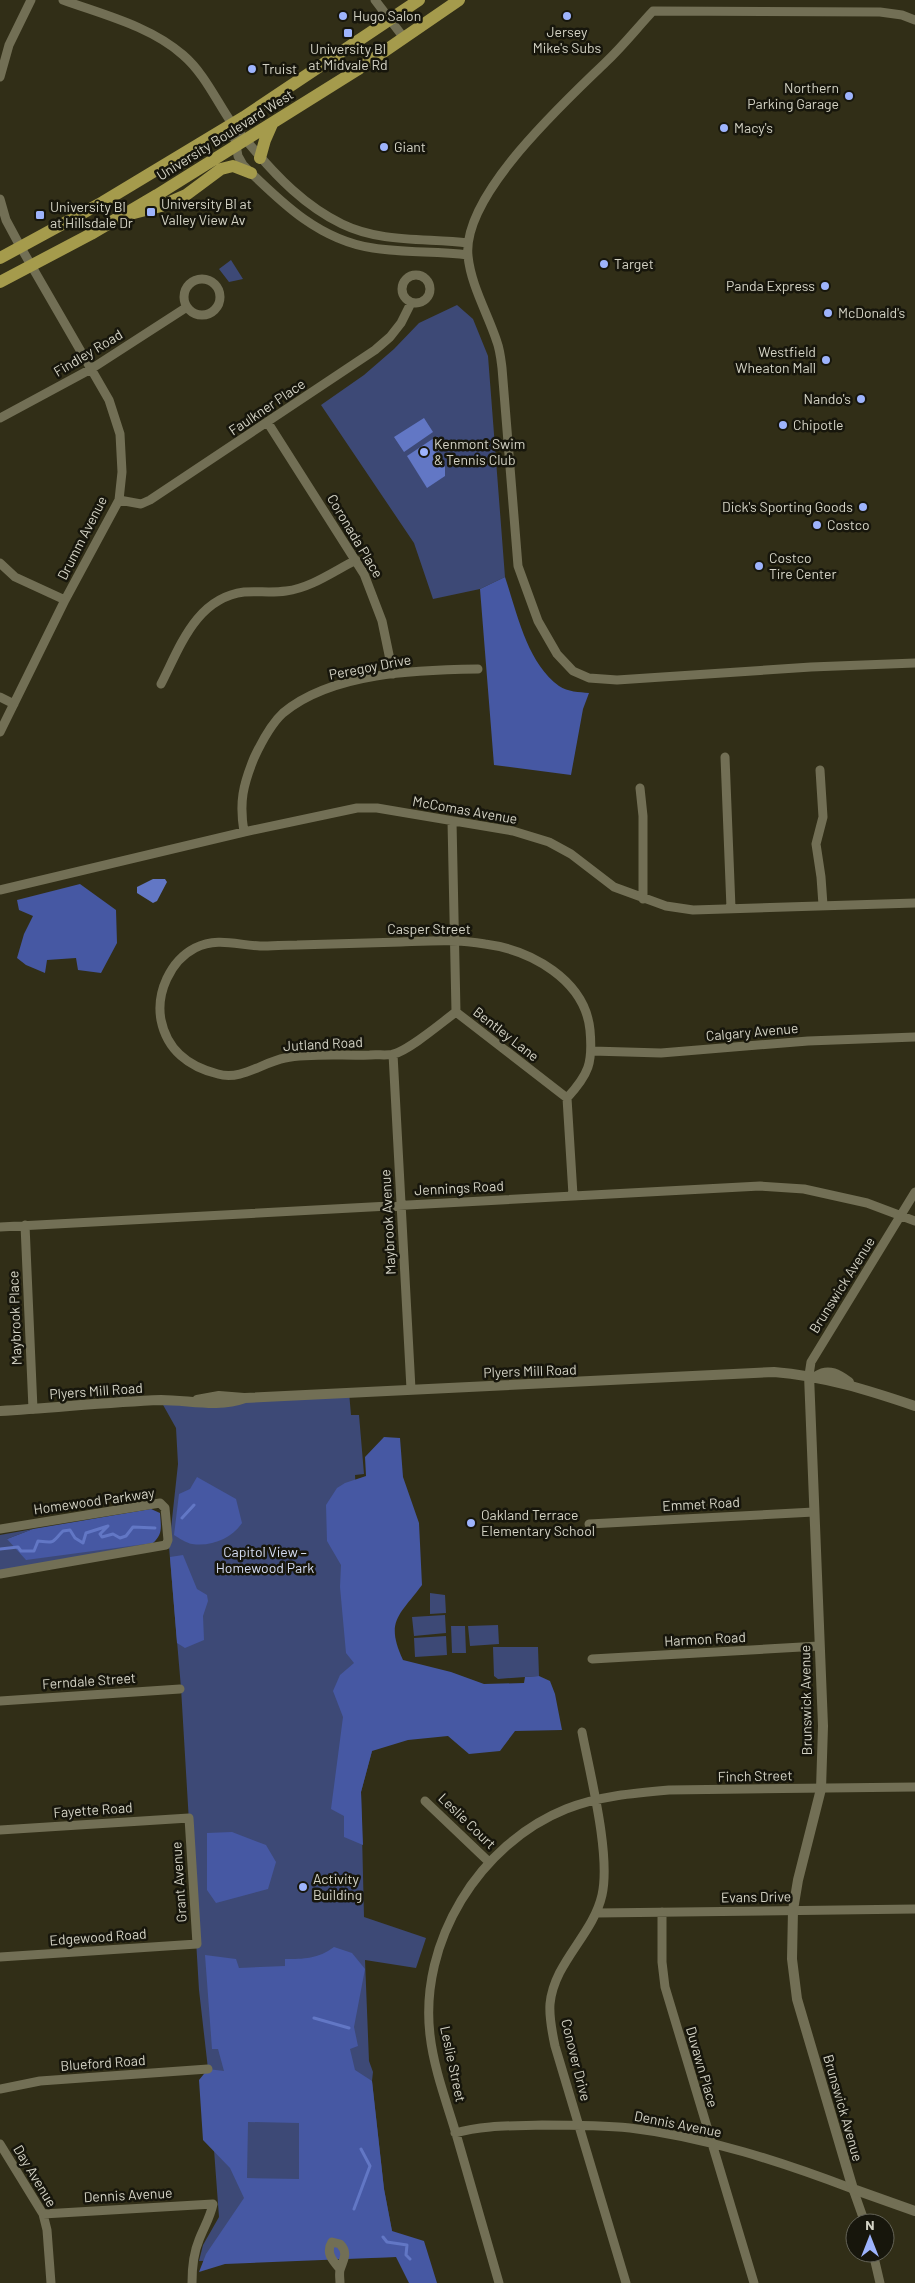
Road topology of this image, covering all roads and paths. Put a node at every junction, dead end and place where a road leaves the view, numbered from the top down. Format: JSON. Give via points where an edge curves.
{"nodes":[{"id":1,"x":31,"y":0,"type":"edge"},
{"id":2,"x":63,"y":0,"type":"edge"},
{"id":3,"x":375,"y":0,"type":"edge"},
{"id":4,"x":419,"y":0,"type":"edge"},
{"id":5,"x":459,"y":0,"type":"edge"},
{"id":6,"x":915,"y":20,"type":"edge"},
{"id":7,"x":389,"y":21,"type":"junction"},
{"id":8,"x":404,"y":38,"type":"junction"},
{"id":9,"x":0,"y":77,"type":"edge"},
{"id":10,"x":232,"y":123,"type":"junction"},
{"id":11,"x":272,"y":124,"type":"junction"},
{"id":12,"x":241,"y":143,"type":"junction"},
{"id":13,"x":260,"y":158,"type":"junction"},
{"id":14,"x":251,"y":173,"type":"junction"},
{"id":15,"x":0,"y":200,"type":"edge"},
{"id":16,"x":123,"y":215,"type":"junction"},
{"id":17,"x":468,"y":244,"type":"junction"},
{"id":18,"x":20,"y":246,"type":"junction"},
{"id":19,"x":468,"y":255,"type":"junction"},
{"id":20,"x":0,"y":258,"type":"edge"},
{"id":21,"x":31,"y":264,"type":"junction"},
{"id":22,"x":0,"y":282,"type":"edge"},
{"id":23,"x":412,"y":303,"type":"dead end"},
{"id":24,"x":187,"y":307,"type":"junction"},
{"id":25,"x":91,"y":369,"type":"junction"},
{"id":26,"x":0,"y":418,"type":"edge"},
{"id":27,"x":268,"y":423,"type":"junction"},
{"id":28,"x":119,"y":500,"type":"junction"},
{"id":29,"x":356,"y":560,"type":"junction"},
{"id":30,"x":0,"y":563,"type":"edge"},
{"id":31,"x":65,"y":600,"type":"junction"},
{"id":32,"x":915,"y":663,"type":"edge"},
{"id":33,"x":478,"y":669,"type":"dead end"},
{"id":34,"x":394,"y":674,"type":"junction"},
{"id":35,"x":161,"y":684,"type":"dead end"},
{"id":36,"x":0,"y":697,"type":"edge"},
{"id":37,"x":14,"y":704,"type":"junction"},
{"id":38,"x":0,"y":732,"type":"edge"},
{"id":39,"x":725,"y":757,"type":"dead end"},
{"id":40,"x":820,"y":770,"type":"dead end"},
{"id":41,"x":640,"y":788,"type":"dead end"},
{"id":42,"x":452,"y":821,"type":"junction"},
{"id":43,"x":244,"y":832,"type":"junction"},
{"id":44,"x":0,"y":890,"type":"edge"},
{"id":45,"x":643,"y":899,"type":"junction"},
{"id":46,"x":915,"y":903,"type":"edge"},
{"id":47,"x":822,"y":905,"type":"junction"},
{"id":48,"x":731,"y":908,"type":"junction"},
{"id":49,"x":454,"y":941,"type":"junction"},
{"id":50,"x":185,"y":956,"type":"joint"},
{"id":51,"x":456,"y":1012,"type":"junction"},
{"id":52,"x":915,"y":1037,"type":"edge"},
{"id":53,"x":592,"y":1052,"type":"junction"},
{"id":54,"x":394,"y":1054,"type":"junction"},
{"id":55,"x":567,"y":1098,"type":"junction"},
{"id":56,"x":915,"y":1192,"type":"edge"},
{"id":57,"x":573,"y":1195,"type":"junction"},
{"id":58,"x":401,"y":1205,"type":"junction"},
{"id":59,"x":900,"y":1216,"type":"junction"},
{"id":60,"x":915,"y":1221,"type":"edge"},
{"id":61,"x":26,"y":1225,"type":"junction"},
{"id":62,"x":0,"y":1227,"type":"edge"},
{"id":63,"x":813,"y":1376,"type":"junction"},
{"id":64,"x":411,"y":1389,"type":"junction"},
{"id":65,"x":915,"y":1406,"type":"edge"},
{"id":66,"x":33,"y":1409,"type":"junction"},
{"id":67,"x":0,"y":1411,"type":"edge"},
{"id":68,"x":814,"y":1512,"type":"junction"},
{"id":69,"x":589,"y":1524,"type":"dead end"},
{"id":70,"x":0,"y":1529,"type":"edge"},
{"id":71,"x":0,"y":1574,"type":"edge"},
{"id":72,"x":819,"y":1646,"type":"junction"},
{"id":73,"x":592,"y":1659,"type":"dead end"},
{"id":74,"x":180,"y":1689,"type":"dead end"},
{"id":75,"x":0,"y":1701,"type":"edge"},
{"id":76,"x":582,"y":1732,"type":"dead end"},
{"id":77,"x":915,"y":1787,"type":"edge"},
{"id":78,"x":820,"y":1789,"type":"junction"},
{"id":79,"x":595,"y":1799,"type":"junction"},
{"id":80,"x":426,"y":1801,"type":"dead end"},
{"id":81,"x":188,"y":1818,"type":"joint"},
{"id":82,"x":0,"y":1830,"type":"edge"},
{"id":83,"x":489,"y":1862,"type":"junction"},
{"id":84,"x":915,"y":1908,"type":"edge"},
{"id":85,"x":793,"y":1910,"type":"junction"},
{"id":86,"x":662,"y":1912,"type":"junction"},
{"id":87,"x":597,"y":1913,"type":"junction"},
{"id":88,"x":197,"y":1944,"type":"joint"},
{"id":89,"x":0,"y":1958,"type":"edge"},
{"id":90,"x":208,"y":2070,"type":"dead end"},
{"id":91,"x":0,"y":2089,"type":"edge"},
{"id":92,"x":578,"y":2125,"type":"junction"},
{"id":93,"x":455,"y":2133,"type":"junction"},
{"id":94,"x":711,"y":2143,"type":"junction"},
{"id":95,"x":0,"y":2144,"type":"edge"},
{"id":96,"x":853,"y":2189,"type":"junction"},
{"id":97,"x":915,"y":2211,"type":"edge"},
{"id":98,"x":861,"y":2213,"type":"edge"},
{"id":99,"x":43,"y":2214,"type":"junction"},
{"id":100,"x":875,"y":2263,"type":"edge"},
{"id":101,"x":340,"y":2270,"type":"dead end"},
{"id":102,"x":51,"y":2283,"type":"edge"},
{"id":103,"x":192,"y":2283,"type":"edge"},
{"id":104,"x":340,"y":2283,"type":"edge"},
{"id":105,"x":499,"y":2283,"type":"edge"},
{"id":106,"x":626,"y":2283,"type":"edge"},
{"id":107,"x":754,"y":2283,"type":"edge"},
{"id":108,"x":880,"y":2283,"type":"edge"}],
"edges":[{"from":1,"to":9,"type":"street","via":[[9,45]]},
{"from":2,"to":10,"type":"street","via":[[152,33],[165,41],[200,73]]},
{"from":3,"to":7,"type":"street"},
{"from":4,"to":7,"type":"main road","name":"University Boulevard West"},
{"from":5,"to":8,"type":"main road","name":"University Boulevard West"},
{"from":6,"to":17,"type":"street","via":[[880,12],[653,11],[510,163],[488,192]]},
{"from":7,"to":8,"type":"street"},
{"from":7,"to":10,"type":"main road","name":"University Boulevard West"},
{"from":8,"to":11,"type":"main road","name":"University Boulevard West"},
{"from":10,"to":12,"type":"street"},
{"from":10,"to":18,"type":"main road","name":"University Boulevard West","via":[[103,202]]},
{"from":11,"to":12,"type":"main road","name":"University Boulevard West"},
{"from":11,"to":13,"type":"main road"},
{"from":12,"to":13,"type":"street"},
{"from":12,"to":14,"type":"street","via":[[241,160]]},
{"from":12,"to":16,"type":"main road","name":"University Boulevard West"},
{"from":13,"to":17,"type":"street","via":[[317,211],[343,225],[368,234]]},
{"from":14,"to":16,"type":"main road","via":[[232,166],[186,195],[142,213]]},
{"from":14,"to":19,"type":"street","via":[[304,221],[332,236],[370,248]]},
{"from":15,"to":18,"type":"street","name":"Drumm Avenue"},
{"from":16,"to":21,"type":"main road","name":"University Boulevard West"},
{"from":17,"to":19,"type":"street"},
{"from":18,"to":20,"type":"main road","name":"University Boulevard West"},
{"from":18,"to":21,"type":"street","name":"Drumm Avenue"},
{"from":19,"to":32,"type":"street","via":[[477,290],[498,344],[502,368],[518,566],[538,621],[557,654],[573,671],[589,678],[617,680]]},
{"from":21,"to":22,"type":"main road","name":"University Boulevard West"},
{"from":21,"to":25,"type":"street","name":"Drumm Avenue"},
{"from":23,"to":27,"type":"street","name":"Faulkner Place","via":[[401,323],[385,341]]},
{"from":24,"to":24,"type":"street","via":[[197,314],[209,314],[220,300],[219,289],[205,278],[193,281],[185,290]]},
{"from":24,"to":25,"type":"street","name":"Findley Road"},
{"from":25,"to":26,"type":"street","name":"Findley Road"},
{"from":25,"to":28,"type":"street","name":"Drumm Avenue","via":[[109,400],[120,434],[122,472]]},
{"from":27,"to":28,"type":"street","name":"Faulkner Place","via":[[150,500],[141,504]]},
{"from":27,"to":29,"type":"street","name":"Coronada Place"},
{"from":28,"to":31,"type":"street","name":"Drumm Avenue"},
{"from":29,"to":34,"type":"street","name":"Coronada Place","via":[[382,621]]},
{"from":29,"to":35,"type":"street","via":[[287,592],[243,592],[220,600],[191,625]]},
{"from":30,"to":31,"type":"street","via":[[15,577]]},
{"from":31,"to":37,"type":"street","name":"Drumm Avenue"},
{"from":33,"to":34,"type":"street","name":"Peregoy Drive"},
{"from":34,"to":43,"type":"street","name":"Peregoy Drive","via":[[336,685],[304,698],[282,714],[260,744],[245,778],[240,807]]},
{"from":36,"to":37,"type":"street"},
{"from":37,"to":38,"type":"street","name":"Drumm Avenue"},
{"from":39,"to":48,"type":"street"},
{"from":40,"to":47,"type":"street","via":[[822,817],[816,844]]},
{"from":41,"to":45,"type":"street"},
{"from":42,"to":43,"type":"street","name":"McComas Avenue","via":[[378,808],[357,808]]},
{"from":42,"to":45,"type":"street","name":"McComas Avenue","via":[[513,831],[549,842],[571,854],[614,887]]},
{"from":42,"to":49,"type":"street","name":"Bentley Lane"},
{"from":43,"to":44,"type":"street","name":"McComas Avenue"},
{"from":45,"to":48,"type":"street","name":"McComas Avenue","via":[[693,910]]},
{"from":46,"to":47,"type":"street","name":"McComas Avenue"},
{"from":47,"to":48,"type":"street","name":"McComas Avenue"},
{"from":49,"to":50,"type":"street","name":"Casper Street","via":[[262,946],[229,941],[213,942]]},
{"from":49,"to":51,"type":"street","name":"Bentley Lane"},
{"from":49,"to":53,"type":"street","name":"Casper Street","via":[[487,944],[516,952],[540,962],[562,977],[584,1008],[590,1026]]},
{"from":50,"to":54,"type":"street","name":"Jutland Road","via":[[172,968],[159,1005],[162,1026],[170,1044],[184,1060],[201,1069],[221,1075],[239,1075],[267,1062],[288,1057]]},
{"from":51,"to":54,"type":"street"},
{"from":51,"to":55,"type":"street","name":"Bentley Lane"},
{"from":52,"to":53,"type":"street","name":"Calgary Avenue","via":[[808,1041],[661,1053]]},
{"from":53,"to":55,"type":"street","name":"Casper Street","via":[[584,1080]]},
{"from":54,"to":58,"type":"street","name":"Maybrook Avenue"},
{"from":55,"to":57,"type":"street"},
{"from":56,"to":59,"type":"street","name":"Brunswick Avenue"},
{"from":57,"to":58,"type":"street","name":"Jennings Road"},
{"from":57,"to":59,"type":"street","name":"Jennings Road","via":[[768,1186],[804,1189],[867,1203]]},
{"from":58,"to":61,"type":"street","name":"Jennings Road"},
{"from":58,"to":64,"type":"street","name":"Maybrook Avenue"},
{"from":59,"to":60,"type":"street","name":"Jennings Road"},
{"from":59,"to":63,"type":"street","name":"Brunswick Avenue","via":[[814,1356]]},
{"from":61,"to":62,"type":"street","name":"Jennings Road"},
{"from":61,"to":66,"type":"street","name":"Maybrook Place"},
{"from":63,"to":64,"type":"street","name":"Plyers Mill Road","via":[[774,1372],[724,1373],[578,1383]]},
{"from":63,"to":65,"type":"street","name":"Plyers Mill Road","via":[[822,1372],[834,1373],[854,1385]]},
{"from":63,"to":68,"type":"street","name":"Brunswick Avenue"},
{"from":64,"to":66,"type":"street","name":"Plyers Mill Road","via":[[245,1398],[219,1396],[194,1401],[161,1400]]},
{"from":66,"to":67,"type":"street","name":"Plyers Mill Road"},
{"from":68,"to":69,"type":"street","name":"Emmet Road"},
{"from":68,"to":72,"type":"street","name":"Brunswick Avenue"},
{"from":70,"to":71,"type":"street","name":"Homewood Parkway","via":[[160,1503],[165,1508],[168,1540],[166,1545]]},
{"from":72,"to":73,"type":"street","name":"Harmon Road"},
{"from":72,"to":78,"type":"street","name":"Brunswick Avenue"},
{"from":74,"to":75,"type":"street","name":"Ferndale Street"},
{"from":76,"to":79,"type":"street","name":"Conover Drive"},
{"from":77,"to":78,"type":"street","name":"Finch Street"},
{"from":78,"to":79,"type":"street","name":"Finch Street","via":[[670,1790]]},
{"from":78,"to":85,"type":"street","name":"Brunswick Avenue"},
{"from":79,"to":83,"type":"street","name":"Leslie Street","via":[[543,1820]]},
{"from":79,"to":87,"type":"street","name":"Conover Drive","via":[[605,1874]]},
{"from":80,"to":83,"type":"street","name":"Leslie Court"},
{"from":81,"to":82,"type":"street","name":"Fayette Road"},
{"from":81,"to":88,"type":"street","name":"Grant Avenue"},
{"from":83,"to":93,"type":"street","name":"Leslie Street","via":[[448,1925],[431,1990],[430,2034]]},
{"from":84,"to":85,"type":"street","name":"Evans Drive"},
{"from":85,"to":86,"type":"street","name":"Evans Drive"},
{"from":85,"to":96,"type":"street","name":"Brunswick Avenue","via":[[792,1960],[797,1999]]},
{"from":86,"to":87,"type":"street","name":"Evans Drive"},
{"from":86,"to":94,"type":"street","name":"Duvawn Place","via":[[665,1987]]},
{"from":87,"to":92,"type":"street","name":"Conover Drive","via":[[563,1965],[550,2004],[555,2046]]},
{"from":88,"to":89,"type":"street","name":"Edgewood Road"},
{"from":90,"to":91,"type":"street","name":"Blueford Road","via":[[40,2081]]},
{"from":92,"to":93,"type":"street","name":"Dennis Avenue","via":[[498,2127]]},
{"from":92,"to":94,"type":"street","name":"Dennis Avenue","via":[[630,2128]]},
{"from":92,"to":106,"type":"street","name":"Conover Drive"},
{"from":93,"to":105,"type":"street","name":"Leslie Street"},
{"from":94,"to":96,"type":"street","name":"Dennis Avenue"},
{"from":94,"to":107,"type":"street","name":"Duvawn Place"},
{"from":95,"to":99,"type":"street","name":"Day Avenue"},
{"from":96,"to":97,"type":"street","name":"Dennis Avenue"},
{"from":96,"to":98,"type":"street","name":"Brunswick Avenue"},
{"from":99,"to":102,"type":"street","name":"Day Avenue"},
{"from":99,"to":103,"type":"street","name":"Dennis Avenue","via":[[213,2204],[209,2222],[194,2254]]},
{"from":100,"to":108,"type":"street"},
{"from":101,"to":104,"type":"street"}]}
